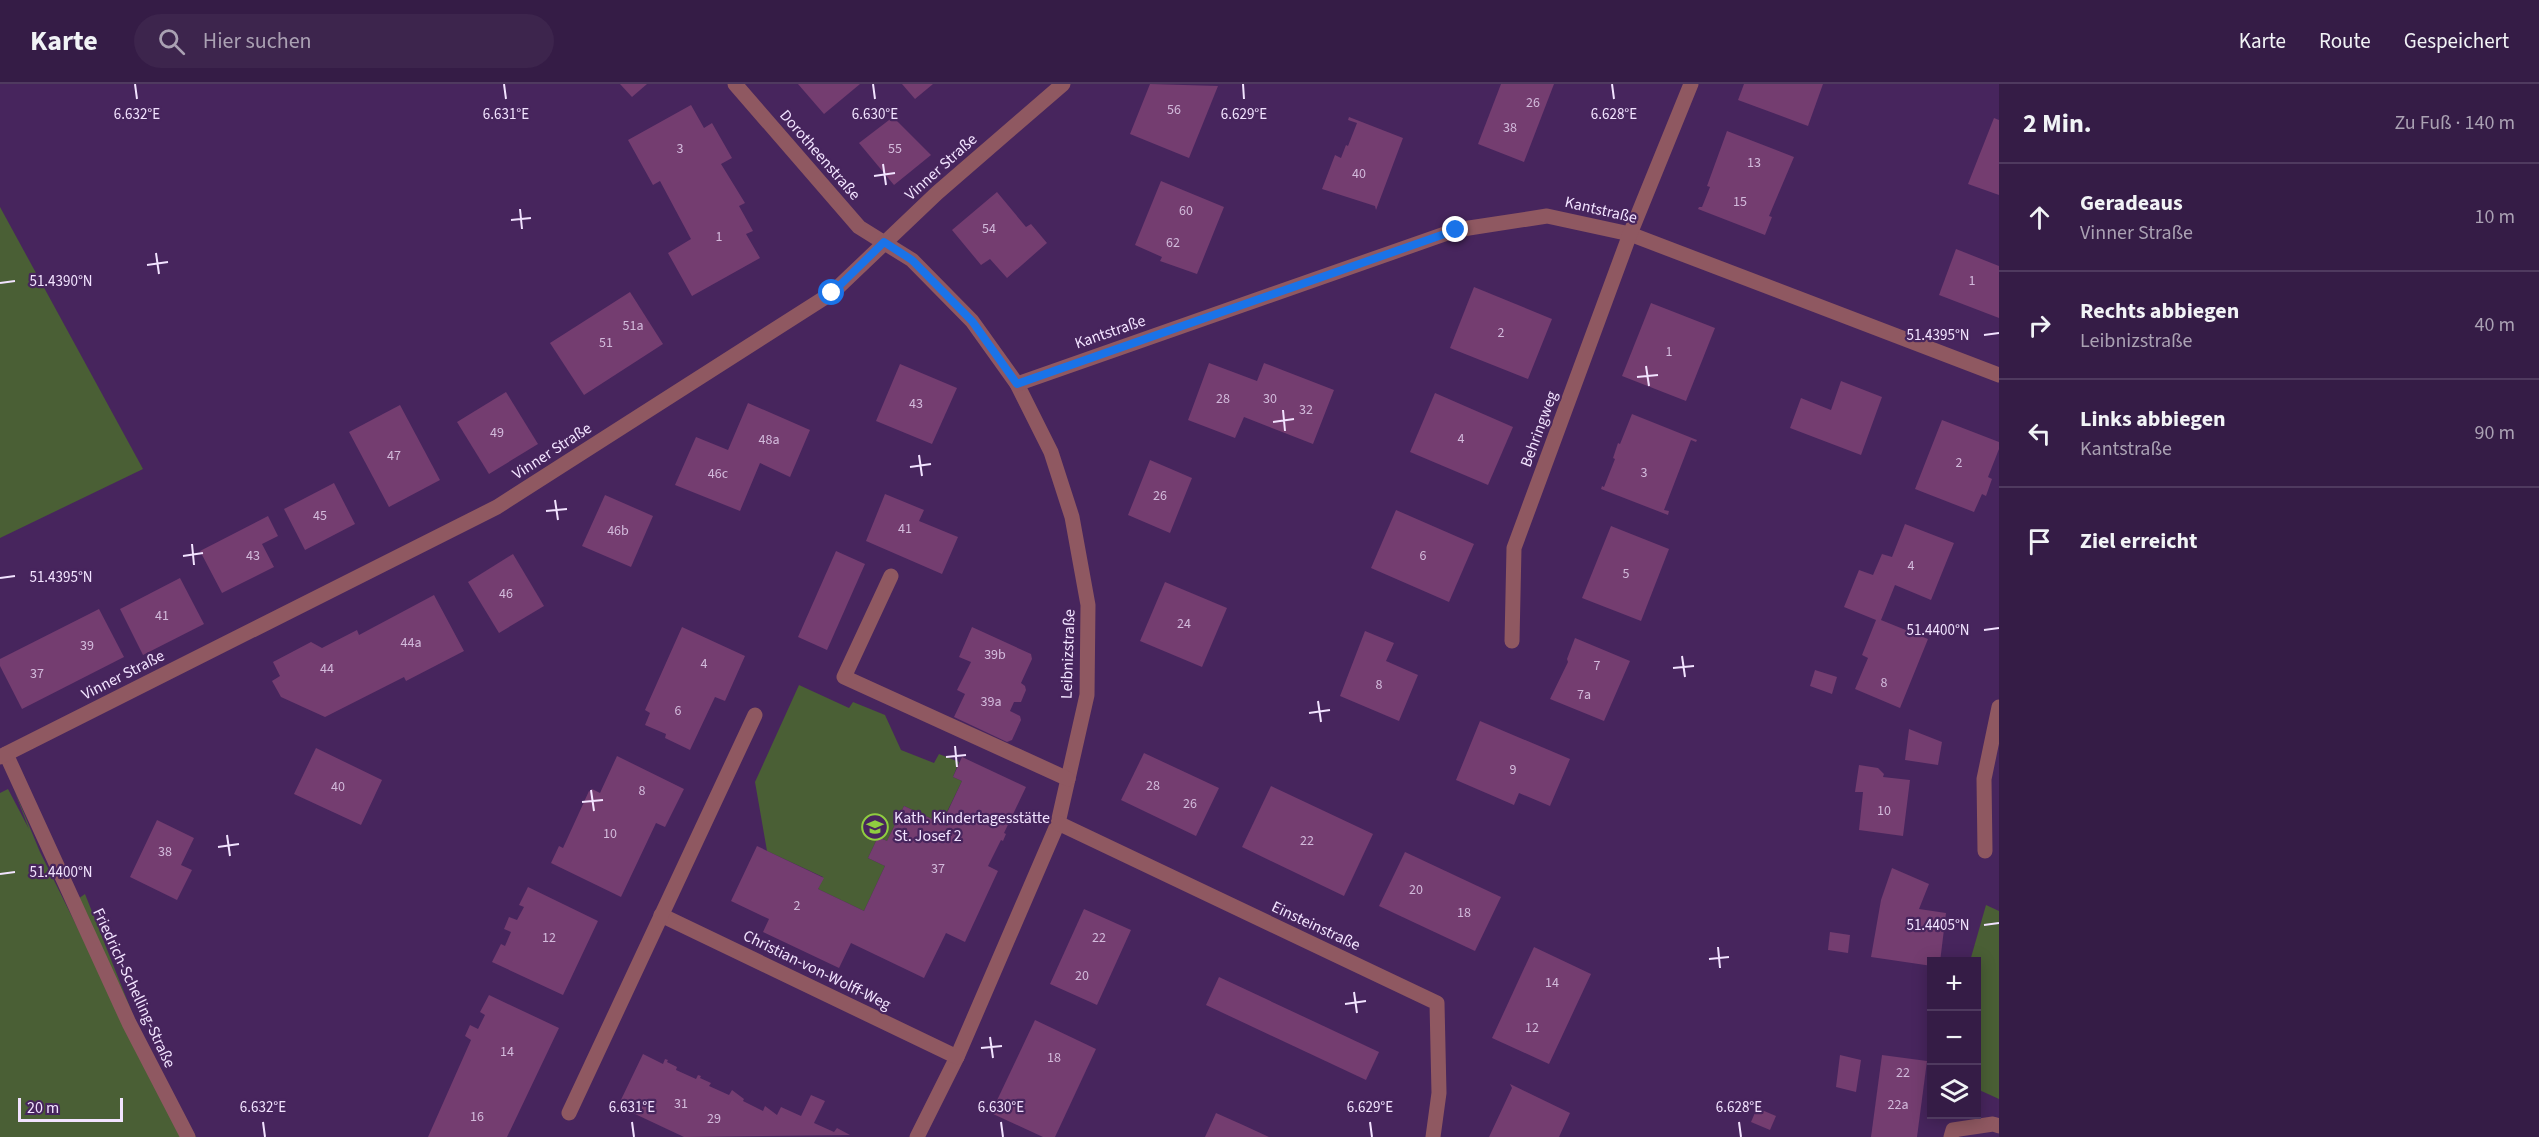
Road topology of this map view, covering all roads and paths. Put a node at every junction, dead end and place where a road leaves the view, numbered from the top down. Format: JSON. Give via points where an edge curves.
{"nodes":[{"id":1,"x":735,"y":84,"type":"edge"},
{"id":2,"x":1063,"y":84,"type":"edge"},
{"id":3,"x":1691,"y":84,"type":"edge"},
{"id":4,"x":1630,"y":234,"type":"junction"},
{"id":5,"x":884,"y":242,"type":"junction"},
{"id":6,"x":1999,"y":375,"type":"edge"},
{"id":7,"x":1017,"y":384,"type":"junction"},
{"id":8,"x":891,"y":576,"type":"dead end"},
{"id":9,"x":1512,"y":641,"type":"dead end"},
{"id":10,"x":1999,"y":707,"type":"edge"},
{"id":11,"x":754,"y":715,"type":"dead end"},
{"id":12,"x":3,"y":755,"type":"edge"},
{"id":13,"x":1068,"y":779,"type":"junction"},
{"id":14,"x":1058,"y":823,"type":"junction"},
{"id":15,"x":1985,"y":851,"type":"dead end"},
{"id":16,"x":661,"y":915,"type":"junction"},
{"id":17,"x":957,"y":1057,"type":"junction"},
{"id":18,"x":569,"y":1113,"type":"dead end"},
{"id":19,"x":1999,"y":1126,"type":"edge"},
{"id":20,"x":188,"y":1137,"type":"edge"},
{"id":21,"x":917,"y":1137,"type":"edge"},
{"id":22,"x":1433,"y":1137,"type":"edge"},
{"id":23,"x":1951,"y":1137,"type":"edge"}],
"edges":[{"from":1,"to":5,"type":"street","name":"Dorotheenstraße","via":[[859,226]]},
{"from":2,"to":5,"type":"street","name":"Vinner Straße"},
{"from":3,"to":4,"type":"street","name":"Behringweg"},
{"from":4,"to":6,"type":"street","name":"Kantstraße"},
{"from":4,"to":7,"type":"street","name":"Kantstraße","via":[[1547,216],[1456,230]]},
{"from":4,"to":9,"type":"street","name":"Behringweg","via":[[1514,548]]},
{"from":5,"to":7,"type":"street","name":"Leibnizstraße","via":[[912,260],[972,321]]},
{"from":5,"to":12,"type":"street","name":"Vinner Straße","via":[[832,293],[496,507]]},
{"from":7,"to":13,"type":"street","name":"Leibnizstraße","via":[[1055,462],[1072,517],[1088,605],[1087,695]]},
{"from":8,"to":13,"type":"street","via":[[844,677]]},
{"from":10,"to":15,"type":"street","via":[[1984,779]]},
{"from":11,"to":16,"type":"street"},
{"from":12,"to":20,"type":"street","name":"Friedrich-Schelling-Straße","via":[[129,1023]]},
{"from":13,"to":14,"type":"street","name":"Leibnizstraße"},
{"from":14,"to":17,"type":"street","name":"Leibnizstraße"},
{"from":14,"to":22,"type":"street","name":"Einsteinstraße","via":[[1437,1003],[1439,1093]]},
{"from":16,"to":17,"type":"street","name":"Christian-von-Wolff-Weg"},
{"from":16,"to":18,"type":"street"},
{"from":17,"to":21,"type":"street","name":"Leibnizstraße"},
{"from":19,"to":23,"type":"street","via":[[1953,1130]]}]}
